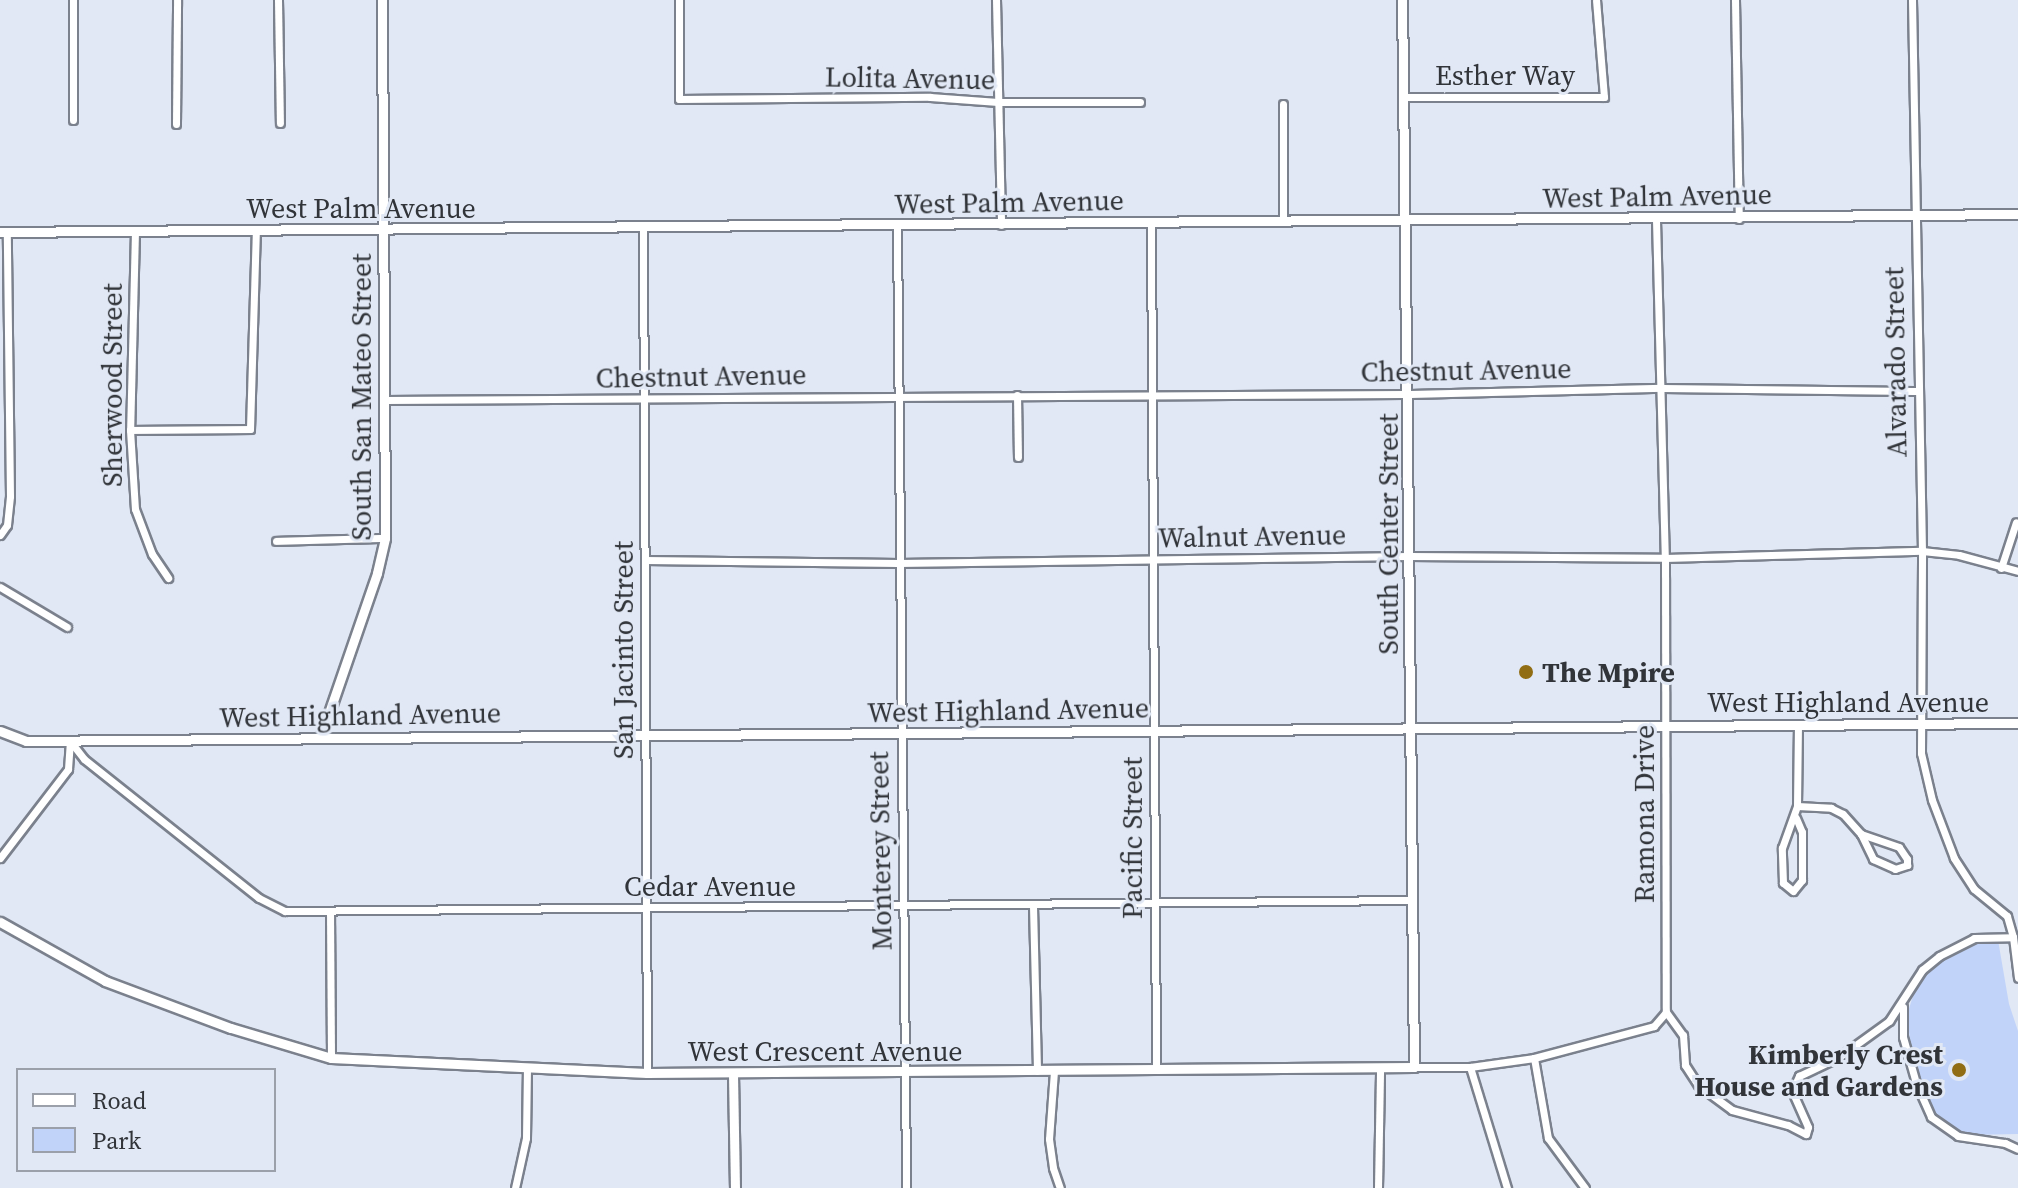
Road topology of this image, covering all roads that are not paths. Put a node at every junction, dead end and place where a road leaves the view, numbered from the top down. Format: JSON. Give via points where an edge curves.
{"nodes":[{"id":1,"x":73,"y":0,"type":"edge"},
{"id":2,"x":177,"y":0,"type":"edge"},
{"id":3,"x":278,"y":0,"type":"edge"},
{"id":4,"x":382,"y":0,"type":"edge"},
{"id":5,"x":679,"y":0,"type":"edge"},
{"id":6,"x":996,"y":0,"type":"edge"},
{"id":7,"x":1402,"y":0,"type":"edge"},
{"id":8,"x":1596,"y":0,"type":"edge"},
{"id":9,"x":1735,"y":0,"type":"edge"},
{"id":10,"x":1912,"y":0,"type":"edge"},
{"id":11,"x":1404,"y":97,"type":"junction"},
{"id":12,"x":998,"y":102,"type":"junction"},
{"id":13,"x":1140,"y":102,"type":"dead end"},
{"id":14,"x":1283,"y":104,"type":"dead end"},
{"id":15,"x":73,"y":120,"type":"dead end"},
{"id":16,"x":280,"y":123,"type":"dead end"},
{"id":17,"x":176,"y":124,"type":"dead end"},
{"id":18,"x":1915,"y":214,"type":"junction"},
{"id":19,"x":2018,"y":214,"type":"edge"},
{"id":20,"x":1406,"y":219,"type":"junction"},
{"id":21,"x":1739,"y":219,"type":"junction"},
{"id":22,"x":1283,"y":220,"type":"junction"},
{"id":23,"x":1656,"y":220,"type":"junction"},
{"id":24,"x":1151,"y":223,"type":"junction"},
{"id":25,"x":1001,"y":225,"type":"junction"},
{"id":26,"x":897,"y":226,"type":"junction"},
{"id":27,"x":643,"y":227,"type":"junction"},
{"id":28,"x":383,"y":228,"type":"junction"},
{"id":29,"x":256,"y":230,"type":"junction"},
{"id":30,"x":135,"y":231,"type":"junction"},
{"id":31,"x":4,"y":232,"type":"edge"},
{"id":32,"x":1663,"y":388,"type":"junction"},
{"id":33,"x":1916,"y":391,"type":"junction"},
{"id":34,"x":1151,"y":393,"type":"junction"},
{"id":35,"x":1410,"y":394,"type":"junction"},
{"id":36,"x":897,"y":395,"type":"junction"},
{"id":37,"x":1017,"y":395,"type":"junction"},
{"id":38,"x":646,"y":399,"type":"junction"},
{"id":39,"x":385,"y":400,"type":"junction"},
{"id":40,"x":130,"y":430,"type":"junction"},
{"id":41,"x":1018,"y":457,"type":"dead end"},
{"id":42,"x":2016,"y":522,"type":"dead end"},
{"id":43,"x":0,"y":535,"type":"edge"},
{"id":44,"x":385,"y":538,"type":"junction"},
{"id":45,"x":276,"y":541,"type":"dead end"},
{"id":46,"x":1922,"y":551,"type":"junction"},
{"id":47,"x":1409,"y":556,"type":"junction"},
{"id":48,"x":1665,"y":558,"type":"junction"},
{"id":49,"x":1153,"y":559,"type":"junction"},
{"id":50,"x":645,"y":560,"type":"junction"},
{"id":51,"x":898,"y":563,"type":"junction"},
{"id":52,"x":2001,"y":568,"type":"junction"},
{"id":53,"x":2018,"y":571,"type":"edge"},
{"id":54,"x":168,"y":578,"type":"dead end"},
{"id":55,"x":0,"y":587,"type":"edge"},
{"id":56,"x":67,"y":627,"type":"dead end"},
{"id":57,"x":2018,"y":723,"type":"edge"},
{"id":58,"x":1920,"y":724,"type":"junction"},
{"id":59,"x":1666,"y":725,"type":"junction"},
{"id":60,"x":1798,"y":725,"type":"junction"},
{"id":61,"x":1410,"y":729,"type":"junction"},
{"id":62,"x":1153,"y":730,"type":"junction"},
{"id":63,"x":0,"y":731,"type":"edge"},
{"id":64,"x":900,"y":733,"type":"junction"},
{"id":65,"x":645,"y":735,"type":"junction"},
{"id":66,"x":321,"y":736,"type":"junction"},
{"id":67,"x":70,"y":741,"type":"junction"},
{"id":68,"x":1797,"y":806,"type":"junction"},
{"id":69,"x":1796,"y":818,"type":"junction"},
{"id":70,"x":1861,"y":834,"type":"junction"},
{"id":71,"x":0,"y":858,"type":"edge"},
{"id":72,"x":1412,"y":900,"type":"junction"},
{"id":73,"x":1154,"y":904,"type":"junction"},
{"id":74,"x":1033,"y":906,"type":"junction"},
{"id":75,"x":647,"y":907,"type":"junction"},
{"id":76,"x":904,"y":908,"type":"junction"},
{"id":77,"x":330,"y":911,"type":"junction"},
{"id":78,"x":0,"y":922,"type":"edge"},
{"id":79,"x":2013,"y":937,"type":"junction"},
{"id":80,"x":2018,"y":978,"type":"edge"},
{"id":81,"x":1903,"y":1005,"type":"junction"},
{"id":82,"x":1666,"y":1012,"type":"junction"},
{"id":83,"x":331,"y":1058,"type":"junction"},
{"id":84,"x":1534,"y":1058,"type":"junction"},
{"id":85,"x":1414,"y":1067,"type":"junction"},
{"id":86,"x":1470,"y":1067,"type":"junction"},
{"id":87,"x":527,"y":1068,"type":"junction"},
{"id":88,"x":1380,"y":1068,"type":"junction"},
{"id":89,"x":1156,"y":1070,"type":"junction"},
{"id":90,"x":1037,"y":1071,"type":"junction"},
{"id":91,"x":1054,"y":1071,"type":"junction"},
{"id":92,"x":647,"y":1073,"type":"junction"},
{"id":93,"x":904,"y":1073,"type":"junction"},
{"id":94,"x":733,"y":1074,"type":"junction"},
{"id":95,"x":2018,"y":1149,"type":"edge"},
{"id":96,"x":515,"y":1188,"type":"edge"},
{"id":97,"x":735,"y":1188,"type":"edge"},
{"id":98,"x":906,"y":1188,"type":"edge"},
{"id":99,"x":1060,"y":1188,"type":"edge"},
{"id":100,"x":1378,"y":1188,"type":"edge"},
{"id":101,"x":1507,"y":1188,"type":"edge"},
{"id":102,"x":1585,"y":1188,"type":"edge"}],
"edges":[{"from":1,"to":15,"type":"street"},
{"from":2,"to":17,"type":"street"},
{"from":3,"to":16,"type":"street"},
{"from":4,"to":28,"type":"street","name":"South San Mateo Street"},
{"from":5,"to":12,"type":"street","name":"Lolita Avenue","via":[[679,99],[930,97]]},
{"from":6,"to":12,"type":"street"},
{"from":7,"to":11,"type":"street","name":"South Center Street"},
{"from":8,"to":11,"type":"street","name":"Esther Way","via":[[1604,97]]},
{"from":9,"to":21,"type":"street"},
{"from":10,"to":18,"type":"street","name":"Alvarado Street"},
{"from":11,"to":20,"type":"street","name":"South Center Street"},
{"from":12,"to":13,"type":"street","name":"Lolita Avenue"},
{"from":12,"to":25,"type":"street"},
{"from":14,"to":22,"type":"street"},
{"from":18,"to":19,"type":"street","name":"West Palm Avenue"},
{"from":18,"to":21,"type":"street","name":"West Palm Avenue"},
{"from":18,"to":33,"type":"street","name":"Alvarado Street"},
{"from":20,"to":22,"type":"street","name":"West Palm Avenue"},
{"from":20,"to":23,"type":"street","name":"West Palm Avenue"},
{"from":20,"to":35,"type":"street","name":"South Center Street"},
{"from":21,"to":23,"type":"street","name":"West Palm Avenue"},
{"from":22,"to":24,"type":"street","name":"West Palm Avenue"},
{"from":23,"to":32,"type":"street","name":"Ramona Drive"},
{"from":24,"to":25,"type":"street","name":"West Palm Avenue"},
{"from":24,"to":34,"type":"street","name":"Pacific Street"},
{"from":25,"to":26,"type":"street","name":"West Palm Avenue"},
{"from":26,"to":27,"type":"street","name":"West Palm Avenue"},
{"from":26,"to":36,"type":"street","name":"Monterey Street"},
{"from":27,"to":28,"type":"street","name":"West Palm Avenue"},
{"from":27,"to":38,"type":"street","name":"San Jacinto Street"},
{"from":28,"to":29,"type":"street","name":"West Palm Avenue"},
{"from":28,"to":39,"type":"street","name":"South San Mateo Street"},
{"from":29,"to":30,"type":"street","name":"West Palm Avenue"},
{"from":29,"to":40,"type":"street","via":[[250,429]]},
{"from":30,"to":31,"type":"street","name":"West Palm Avenue"},
{"from":30,"to":40,"type":"street","name":"Sherwood Street"},
{"from":31,"to":43,"type":"street","via":[[10,496],[7,525]]},
{"from":32,"to":33,"type":"street","name":"Chestnut Avenue"},
{"from":32,"to":35,"type":"street","name":"Chestnut Avenue"},
{"from":32,"to":48,"type":"street","name":"Ramona Drive"},
{"from":33,"to":46,"type":"street","name":"Alvarado Street"},
{"from":34,"to":35,"type":"street","name":"Chestnut Avenue"},
{"from":34,"to":37,"type":"street","name":"Chestnut Avenue"},
{"from":34,"to":49,"type":"street","name":"Pacific Street"},
{"from":35,"to":47,"type":"street","name":"South Center Street"},
{"from":36,"to":37,"type":"street","name":"Chestnut Avenue"},
{"from":36,"to":38,"type":"street","name":"Chestnut Avenue"},
{"from":36,"to":51,"type":"street","name":"Monterey Street"},
{"from":37,"to":41,"type":"street"},
{"from":38,"to":39,"type":"street","name":"Chestnut Avenue"},
{"from":38,"to":50,"type":"street","name":"San Jacinto Street"},
{"from":39,"to":44,"type":"street","name":"South San Mateo Street"},
{"from":40,"to":54,"type":"street","name":"Sherwood Street","via":[[137,523]]},
{"from":42,"to":52,"type":"street"},
{"from":44,"to":45,"type":"street"},
{"from":44,"to":66,"type":"street","name":"South San Mateo Street"},
{"from":46,"to":48,"type":"street","name":"Walnut Avenue"},
{"from":46,"to":52,"type":"street","name":"Walnut Avenue"},
{"from":46,"to":58,"type":"street","name":"Alvarado Street"},
{"from":47,"to":48,"type":"street","name":"Walnut Avenue"},
{"from":47,"to":49,"type":"street","name":"Walnut Avenue"},
{"from":47,"to":61,"type":"street","name":"South Center Street"},
{"from":48,"to":59,"type":"street","name":"Ramona Drive"},
{"from":49,"to":51,"type":"street","name":"Walnut Avenue"},
{"from":49,"to":62,"type":"street","name":"Pacific Street"},
{"from":50,"to":51,"type":"street","name":"Walnut Avenue"},
{"from":50,"to":65,"type":"street","name":"San Jacinto Street"},
{"from":51,"to":64,"type":"street","name":"Monterey Street"},
{"from":52,"to":53,"type":"street","name":"Walnut Avenue"},
{"from":55,"to":56,"type":"street"},
{"from":57,"to":58,"type":"street","name":"West Highland Avenue"},
{"from":58,"to":60,"type":"street","name":"West Highland Avenue"},
{"from":58,"to":79,"type":"street","name":"Alvarado Street","via":[[1922,764],[1954,858],[1974,889],[2007,916]]},
{"from":59,"to":60,"type":"street","name":"West Highland Avenue"},
{"from":59,"to":61,"type":"street","name":"West Highland Avenue"},
{"from":59,"to":82,"type":"street","name":"Ramona Drive"},
{"from":60,"to":68,"type":"street"},
{"from":61,"to":62,"type":"street","name":"West Highland Avenue"},
{"from":61,"to":72,"type":"street","name":"South Center Street"},
{"from":62,"to":64,"type":"street","name":"West Highland Avenue"},
{"from":62,"to":73,"type":"street","name":"Pacific Street"},
{"from":63,"to":67,"type":"street","name":"West Highland Avenue","via":[[26,741]]},
{"from":64,"to":65,"type":"street","name":"West Highland Avenue"},
{"from":64,"to":76,"type":"street","name":"Monterey Street"},
{"from":65,"to":66,"type":"street","name":"West Highland Avenue"},
{"from":65,"to":75,"type":"street","name":"San Jacinto Street"},
{"from":66,"to":67,"type":"street","name":"West Highland Avenue"},
{"from":67,"to":71,"type":"street","via":[[68,769]]},
{"from":67,"to":77,"type":"street","name":"Cedar Avenue","via":[[84,759],[259,898],[285,911]]},
{"from":68,"to":69,"type":"street"},
{"from":68,"to":70,"type":"street","via":[[1839,812]]},
{"from":69,"to":69,"type":"street","via":[[1782,848],[1783,883],[1793,891],[1802,880],[1802,832]]},
{"from":70,"to":70,"type":"street","via":[[1873,859],[1895,869],[1907,865],[1899,847]]},
{"from":72,"to":73,"type":"street","name":"Cedar Avenue"},
{"from":72,"to":85,"type":"street","name":"South Center Street"},
{"from":73,"to":74,"type":"street","name":"Cedar Avenue"},
{"from":73,"to":89,"type":"street","name":"Pacific Street"},
{"from":74,"to":76,"type":"street","name":"Cedar Avenue"},
{"from":74,"to":90,"type":"street"},
{"from":75,"to":76,"type":"street","name":"Cedar Avenue"},
{"from":75,"to":77,"type":"street","name":"Cedar Avenue"},
{"from":75,"to":92,"type":"street","name":"San Jacinto Street"},
{"from":76,"to":93,"type":"street","name":"Monterey Street"},
{"from":77,"to":83,"type":"street"},
{"from":78,"to":83,"type":"street","name":"West Crescent Avenue","via":[[105,981]]},
{"from":79,"to":80,"type":"street"},
{"from":79,"to":81,"type":"street","via":[[1974,938],[1939,956],[1922,970]]},
{"from":81,"to":82,"type":"street","name":"Ramona Drive","via":[[1853,1048],[1795,1081],[1793,1098],[1808,1127],[1806,1134],[1732,1110],[1698,1085],[1686,1071],[1683,1035]]},
{"from":81,"to":95,"type":"street","via":[[1903,1037],[1931,1117],[1958,1136]]},
{"from":82,"to":84,"type":"street","name":"West Crescent Avenue","via":[[1659,1025]]},
{"from":83,"to":87,"type":"street","name":"West Crescent Avenue"},
{"from":84,"to":86,"type":"street","name":"West Crescent Avenue"},
{"from":84,"to":102,"type":"street","via":[[1548,1138]]},
{"from":85,"to":86,"type":"street","name":"West Crescent Avenue"},
{"from":85,"to":88,"type":"street","name":"West Crescent Avenue"},
{"from":86,"to":101,"type":"street"},
{"from":87,"to":92,"type":"street","name":"West Crescent Avenue"},
{"from":87,"to":96,"type":"street","via":[[526,1138]]},
{"from":88,"to":89,"type":"street","name":"West Crescent Avenue"},
{"from":88,"to":100,"type":"street"},
{"from":89,"to":91,"type":"street","name":"West Crescent Avenue"},
{"from":90,"to":91,"type":"street","name":"West Crescent Avenue"},
{"from":90,"to":93,"type":"street","name":"West Crescent Avenue"},
{"from":91,"to":99,"type":"street","via":[[1049,1139]]},
{"from":92,"to":94,"type":"street","name":"West Crescent Avenue"},
{"from":93,"to":94,"type":"street","name":"West Crescent Avenue"},
{"from":93,"to":98,"type":"street","name":"Monterey Street"},
{"from":94,"to":97,"type":"street"}]}
